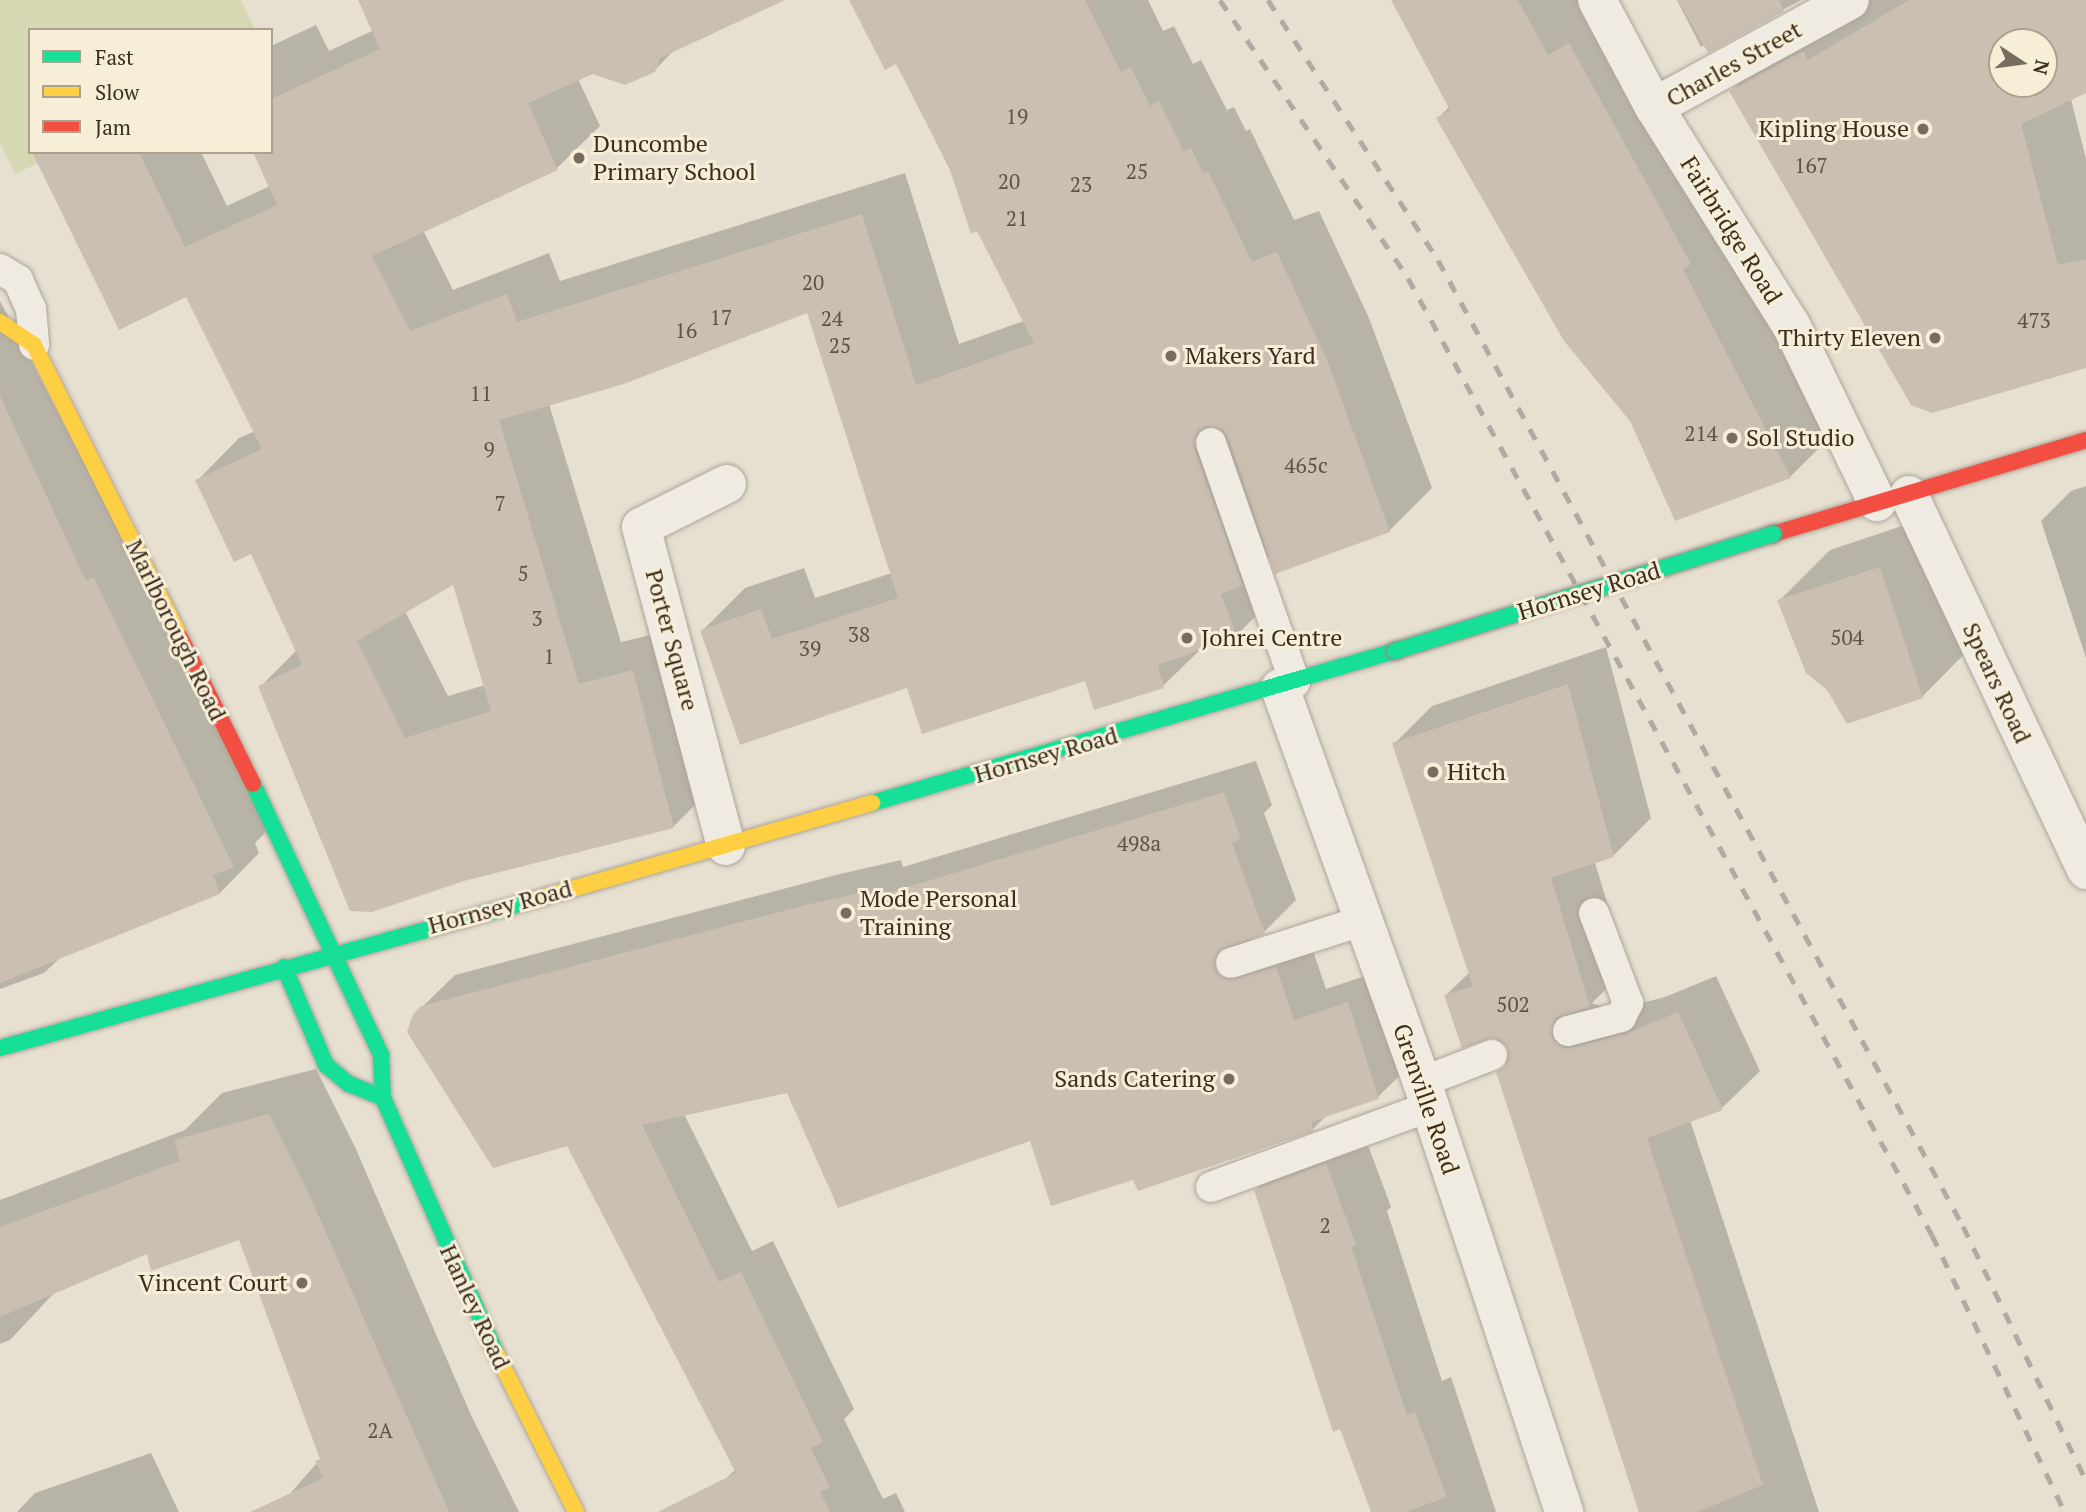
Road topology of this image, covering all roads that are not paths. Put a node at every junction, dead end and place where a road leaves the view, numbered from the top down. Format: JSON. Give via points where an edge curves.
{"nodes":[{"id":1,"x":1598,"y":0,"type":"edge"},
{"id":2,"x":1850,"y":0,"type":"edge"},
{"id":3,"x":1654,"y":107,"type":"junction"},
{"id":4,"x":0,"y":269,"type":"edge"},
{"id":5,"x":0,"y":322,"type":"edge"},
{"id":6,"x":34,"y":345,"type":"junction"},
{"id":7,"x":2086,"y":440,"type":"edge"},
{"id":8,"x":1211,"y":443,"type":"dead end"},
{"id":9,"x":727,"y":484,"type":"dead end"},
{"id":10,"x":1893,"y":499,"type":"junction"},
{"id":11,"x":1288,"y":685,"type":"junction"},
{"id":12,"x":726,"y":846,"type":"junction"},
{"id":13,"x":2086,"y":870,"type":"edge"},
{"id":14,"x":1594,"y":913,"type":"dead end"},
{"id":15,"x":1362,"y":920,"type":"junction"},
{"id":16,"x":335,"y":953,"type":"junction"},
{"id":17,"x":1231,"y":963,"type":"dead end"},
{"id":18,"x":284,"y":967,"type":"junction"},
{"id":19,"x":1568,"y":1031,"type":"dead end"},
{"id":20,"x":0,"y":1048,"type":"edge"},
{"id":21,"x":1492,"y":1055,"type":"dead end"},
{"id":22,"x":1426,"y":1095,"type":"junction"},
{"id":23,"x":383,"y":1098,"type":"junction"},
{"id":24,"x":1211,"y":1187,"type":"dead end"},
{"id":25,"x":576,"y":1512,"type":"edge"},
{"id":26,"x":1563,"y":1512,"type":"edge"}],
"edges":[{"from":1,"to":3,"type":"street","name":"Fairbridge Road"},
{"from":2,"to":3,"type":"street","name":"Charles Street"},
{"from":3,"to":10,"type":"street","name":"Fairbridge Road"},
{"from":4,"to":6,"type":"lane","via":[[18,280],[31,309]]},
{"from":5,"to":6,"type":"main road","name":"Marlborough Road"},
{"from":6,"to":16,"type":"main road","name":"Marlborough Road"},
{"from":7,"to":10,"type":"main road","name":"Hornsey Road"},
{"from":8,"to":11,"type":"lane"},
{"from":9,"to":12,"type":"street","name":"Porter Square","via":[[641,527]]},
{"from":10,"to":11,"type":"main road","name":"Hornsey Road","bridge":true},
{"from":10,"to":13,"type":"street","name":"Spears Road"},
{"from":11,"to":12,"type":"main road","name":"Hornsey Road"},
{"from":11,"to":15,"type":"street","name":"Grenville Road"},
{"from":12,"to":16,"type":"main road","name":"Hornsey Road"},
{"from":14,"to":19,"type":"lane","via":[[1628,1003],[1620,1017]]},
{"from":15,"to":17,"type":"lane"},
{"from":15,"to":22,"type":"street","name":"Grenville Road"},
{"from":16,"to":18,"type":"main road","name":"Hornsey Road"},
{"from":16,"to":23,"type":"main road","name":"Hanley Road","via":[[381,1055]]},
{"from":18,"to":20,"type":"main road","name":"Hornsey Road"},
{"from":18,"to":23,"type":"main road","via":[[326,1065],[349,1084]]},
{"from":21,"to":22,"type":"lane"},
{"from":22,"to":24,"type":"lane"},
{"from":22,"to":26,"type":"street","name":"Grenville Road"},
{"from":23,"to":25,"type":"main road","name":"Hanley Road","via":[[482,1326]]}]}
